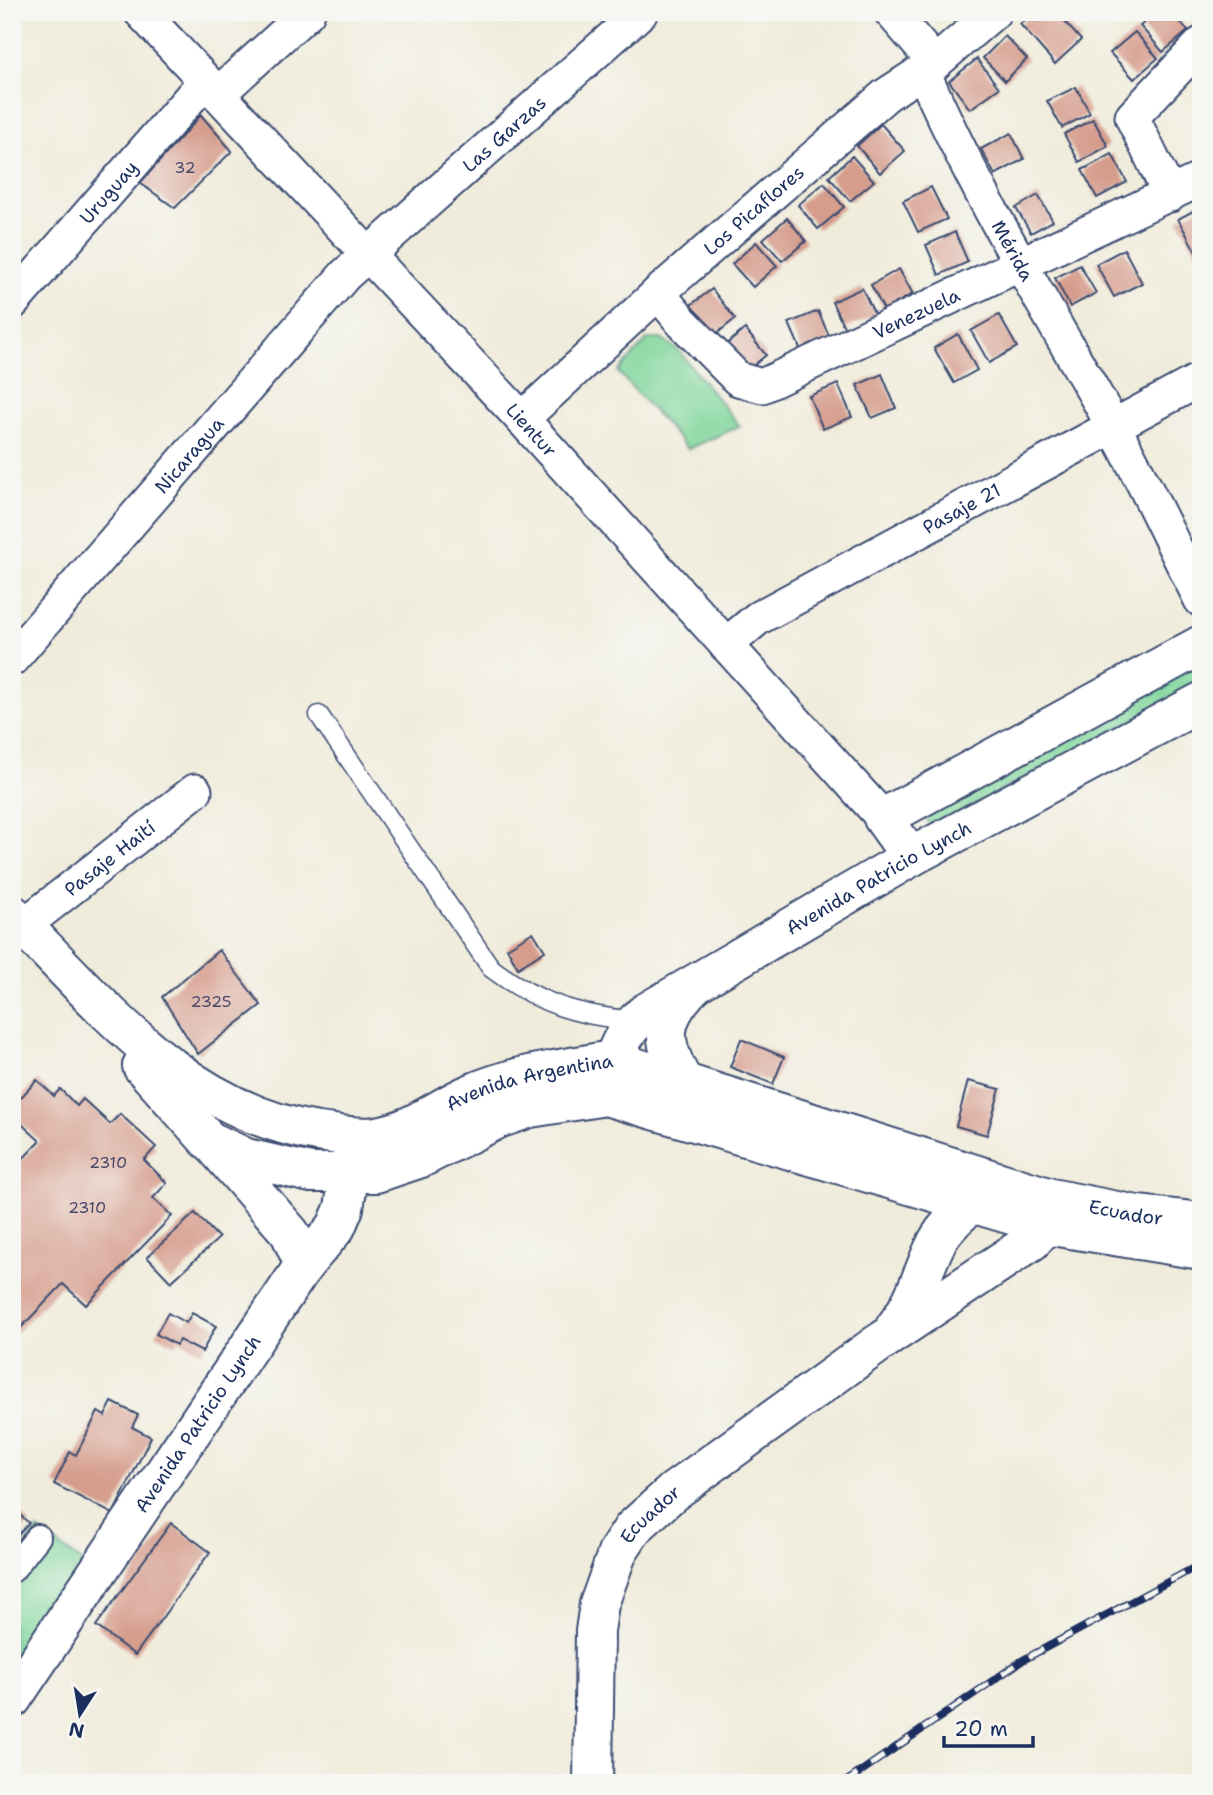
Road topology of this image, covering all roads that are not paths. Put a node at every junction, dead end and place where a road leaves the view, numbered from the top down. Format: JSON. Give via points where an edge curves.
{"nodes":[{"id":1,"x":141,"y":12,"type":"edge"},
{"id":2,"x":308,"y":12,"type":"edge"},
{"id":3,"x":641,"y":12,"type":"edge"},
{"id":4,"x":891,"y":12,"type":"edge"},
{"id":5,"x":994,"y":12,"type":"edge"},
{"id":6,"x":1201,"y":44,"type":"edge"},
{"id":7,"x":929,"y":67,"type":"junction"},
{"id":8,"x":212,"y":88,"type":"junction"},
{"id":9,"x":1201,"y":180,"type":"edge"},
{"id":10,"x":1170,"y":195,"type":"junction"},
{"id":11,"x":367,"y":253,"type":"junction"},
{"id":12,"x":1020,"y":264,"type":"junction"},
{"id":13,"x":658,"y":293,"type":"junction"},
{"id":14,"x":12,"y":303,"type":"edge"},
{"id":15,"x":1201,"y":379,"type":"edge"},
{"id":16,"x":522,"y":419,"type":"junction"},
{"id":17,"x":1114,"y":427,"type":"junction"},
{"id":18,"x":1201,"y":600,"type":"edge"},
{"id":19,"x":726,"y":645,"type":"junction"},
{"id":20,"x":1201,"y":645,"type":"edge"},
{"id":21,"x":12,"y":659,"type":"edge"},
{"id":22,"x":1201,"y":702,"type":"edge"},
{"id":23,"x":319,"y":715,"type":"dead end"},
{"id":24,"x":195,"y":792,"type":"dead end"},
{"id":25,"x":883,"y":818,"type":"junction"},
{"id":26,"x":911,"y":857,"type":"junction"},
{"id":27,"x":18,"y":920,"type":"edge"},
{"id":28,"x":695,"y":984,"type":"junction"},
{"id":29,"x":85,"y":992,"type":"junction"},
{"id":30,"x":636,"y":1021,"type":"junction"},
{"id":31,"x":609,"y":1079,"type":"junction"},
{"id":32,"x":684,"y":1083,"type":"junction"},
{"id":33,"x":355,"y":1136,"type":"junction"},
{"id":34,"x":208,"y":1140,"type":"junction"},
{"id":35,"x":351,"y":1175,"type":"junction"},
{"id":36,"x":897,"y":1181,"type":"junction"},
{"id":37,"x":1006,"y":1183,"type":"junction"},
{"id":38,"x":971,"y":1203,"type":"junction"},
{"id":39,"x":1049,"y":1212,"type":"junction"},
{"id":40,"x":1201,"y":1222,"type":"edge"},
{"id":41,"x":934,"y":1246,"type":"junction"},
{"id":42,"x":1201,"y":1250,"type":"edge"},
{"id":43,"x":304,"y":1265,"type":"junction"},
{"id":44,"x":879,"y":1343,"type":"junction"},
{"id":45,"x":38,"y":1537,"type":"dead end"},
{"id":46,"x":12,"y":1570,"type":"edge"},
{"id":47,"x":12,"y":1699,"type":"edge"},
{"id":48,"x":593,"y":1783,"type":"edge"}],
"edges":[{"from":1,"to":8,"type":"street","name":"Lientur"},
{"from":2,"to":8,"type":"street","name":"Uruguay"},
{"from":3,"to":11,"type":"street","name":"Las Garzas"},
{"from":4,"to":7,"type":"street","name":"Mérida"},
{"from":5,"to":7,"type":"street","name":"Los Picaflores"},
{"from":6,"to":10,"type":"street","via":[[1132,117]]},
{"from":7,"to":12,"type":"street","name":"Mérida","via":[[944,120]]},
{"from":7,"to":13,"type":"street","name":"Los Picaflores","via":[[886,95]]},
{"from":8,"to":11,"type":"street","name":"Lientur"},
{"from":8,"to":14,"type":"street","name":"Uruguay"},
{"from":9,"to":10,"type":"street","name":"Venezuela"},
{"from":10,"to":12,"type":"street","name":"Venezuela"},
{"from":11,"to":16,"type":"street","name":"Lientur"},
{"from":11,"to":21,"type":"street","name":"Nicaragua"},
{"from":12,"to":13,"type":"street","name":"Venezuela","via":[[762,386],[738,379]]},
{"from":12,"to":17,"type":"street","name":"Mérida"},
{"from":13,"to":16,"type":"street","name":"Los Picaflores"},
{"from":15,"to":17,"type":"street","name":"Pasaje 21"},
{"from":16,"to":19,"type":"street","name":"Lientur"},
{"from":17,"to":18,"type":"street","name":"Mérida"},
{"from":17,"to":19,"type":"street","name":"Pasaje 21","via":[[758,618]]},
{"from":19,"to":25,"type":"street","name":"Lientur"},
{"from":20,"to":25,"type":"main road"},
{"from":22,"to":26,"type":"main road","name":"Avenida Patricio Lynch"},
{"from":23,"to":30,"type":"lane","via":[[491,968],[522,991],[550,1003]]},
{"from":24,"to":27,"type":"street","name":"Pasaje Haití"},
{"from":25,"to":26,"type":"main road","name":"Lientur"},
{"from":26,"to":28,"type":"main road","name":"Avenida Patricio Lynch"},
{"from":27,"to":29,"type":"main road","name":"Avenida Argentina"},
{"from":28,"to":30,"type":"main road","name":"Avenida Patricio Lynch"},
{"from":28,"to":32,"type":"main road","via":[[676,1004],[666,1028],[669,1055]]},
{"from":29,"to":33,"type":"main road","name":"Avenida Argentina","via":[[168,1065],[234,1108],[285,1127]]},
{"from":29,"to":34,"type":"main road","name":"Avenida Argentina","via":[[127,1049]]},
{"from":30,"to":31,"type":"main road","name":"Avenida Patricio Lynch"},
{"from":31,"to":32,"type":"main road","name":"Avenida Argentina"},
{"from":31,"to":33,"type":"main road","name":"Avenida Argentina","via":[[532,1075],[472,1093],[411,1128],[374,1137]]},
{"from":31,"to":35,"type":"main road","name":"Avenida Argentina","via":[[498,1119],[421,1158],[376,1173]]},
{"from":31,"to":36,"type":"main road","name":"Avenida Argentina"},
{"from":32,"to":37,"type":"main road","name":"Avenida Argentina"},
{"from":33,"to":35,"type":"main road","name":"Avenida Patricio Lynch"},
{"from":34,"to":35,"type":"main road","name":"Avenida Argentina","via":[[266,1164]]},
{"from":34,"to":43,"type":"main road","via":[[290,1233]]},
{"from":35,"to":43,"type":"main road","name":"Avenida Patricio Lynch","via":[[336,1227]]},
{"from":36,"to":38,"type":"main road","name":"Avenida Argentina"},
{"from":36,"to":41,"type":"main road","via":[[927,1211]]},
{"from":37,"to":38,"type":"main road","name":"Ecuador"},
{"from":37,"to":39,"type":"main road","name":"Ecuador"},
{"from":38,"to":39,"type":"main road","name":"Ecuador"},
{"from":38,"to":41,"type":"main road","name":"Ecuador"},
{"from":39,"to":40,"type":"main road","name":"Ecuador"},
{"from":39,"to":42,"type":"main road","via":[[1090,1235]]},
{"from":39,"to":44,"type":"main road","name":"Ecuador","via":[[1032,1241]]},
{"from":41,"to":44,"type":"main road","name":"Ecuador","via":[[906,1314]]},
{"from":43,"to":47,"type":"main road","name":"Avenida Patricio Lynch"},
{"from":44,"to":48,"type":"main road","name":"Ecuador","via":[[650,1510],[618,1551],[601,1594],[595,1631]]},
{"from":45,"to":46,"type":"street"}]}
